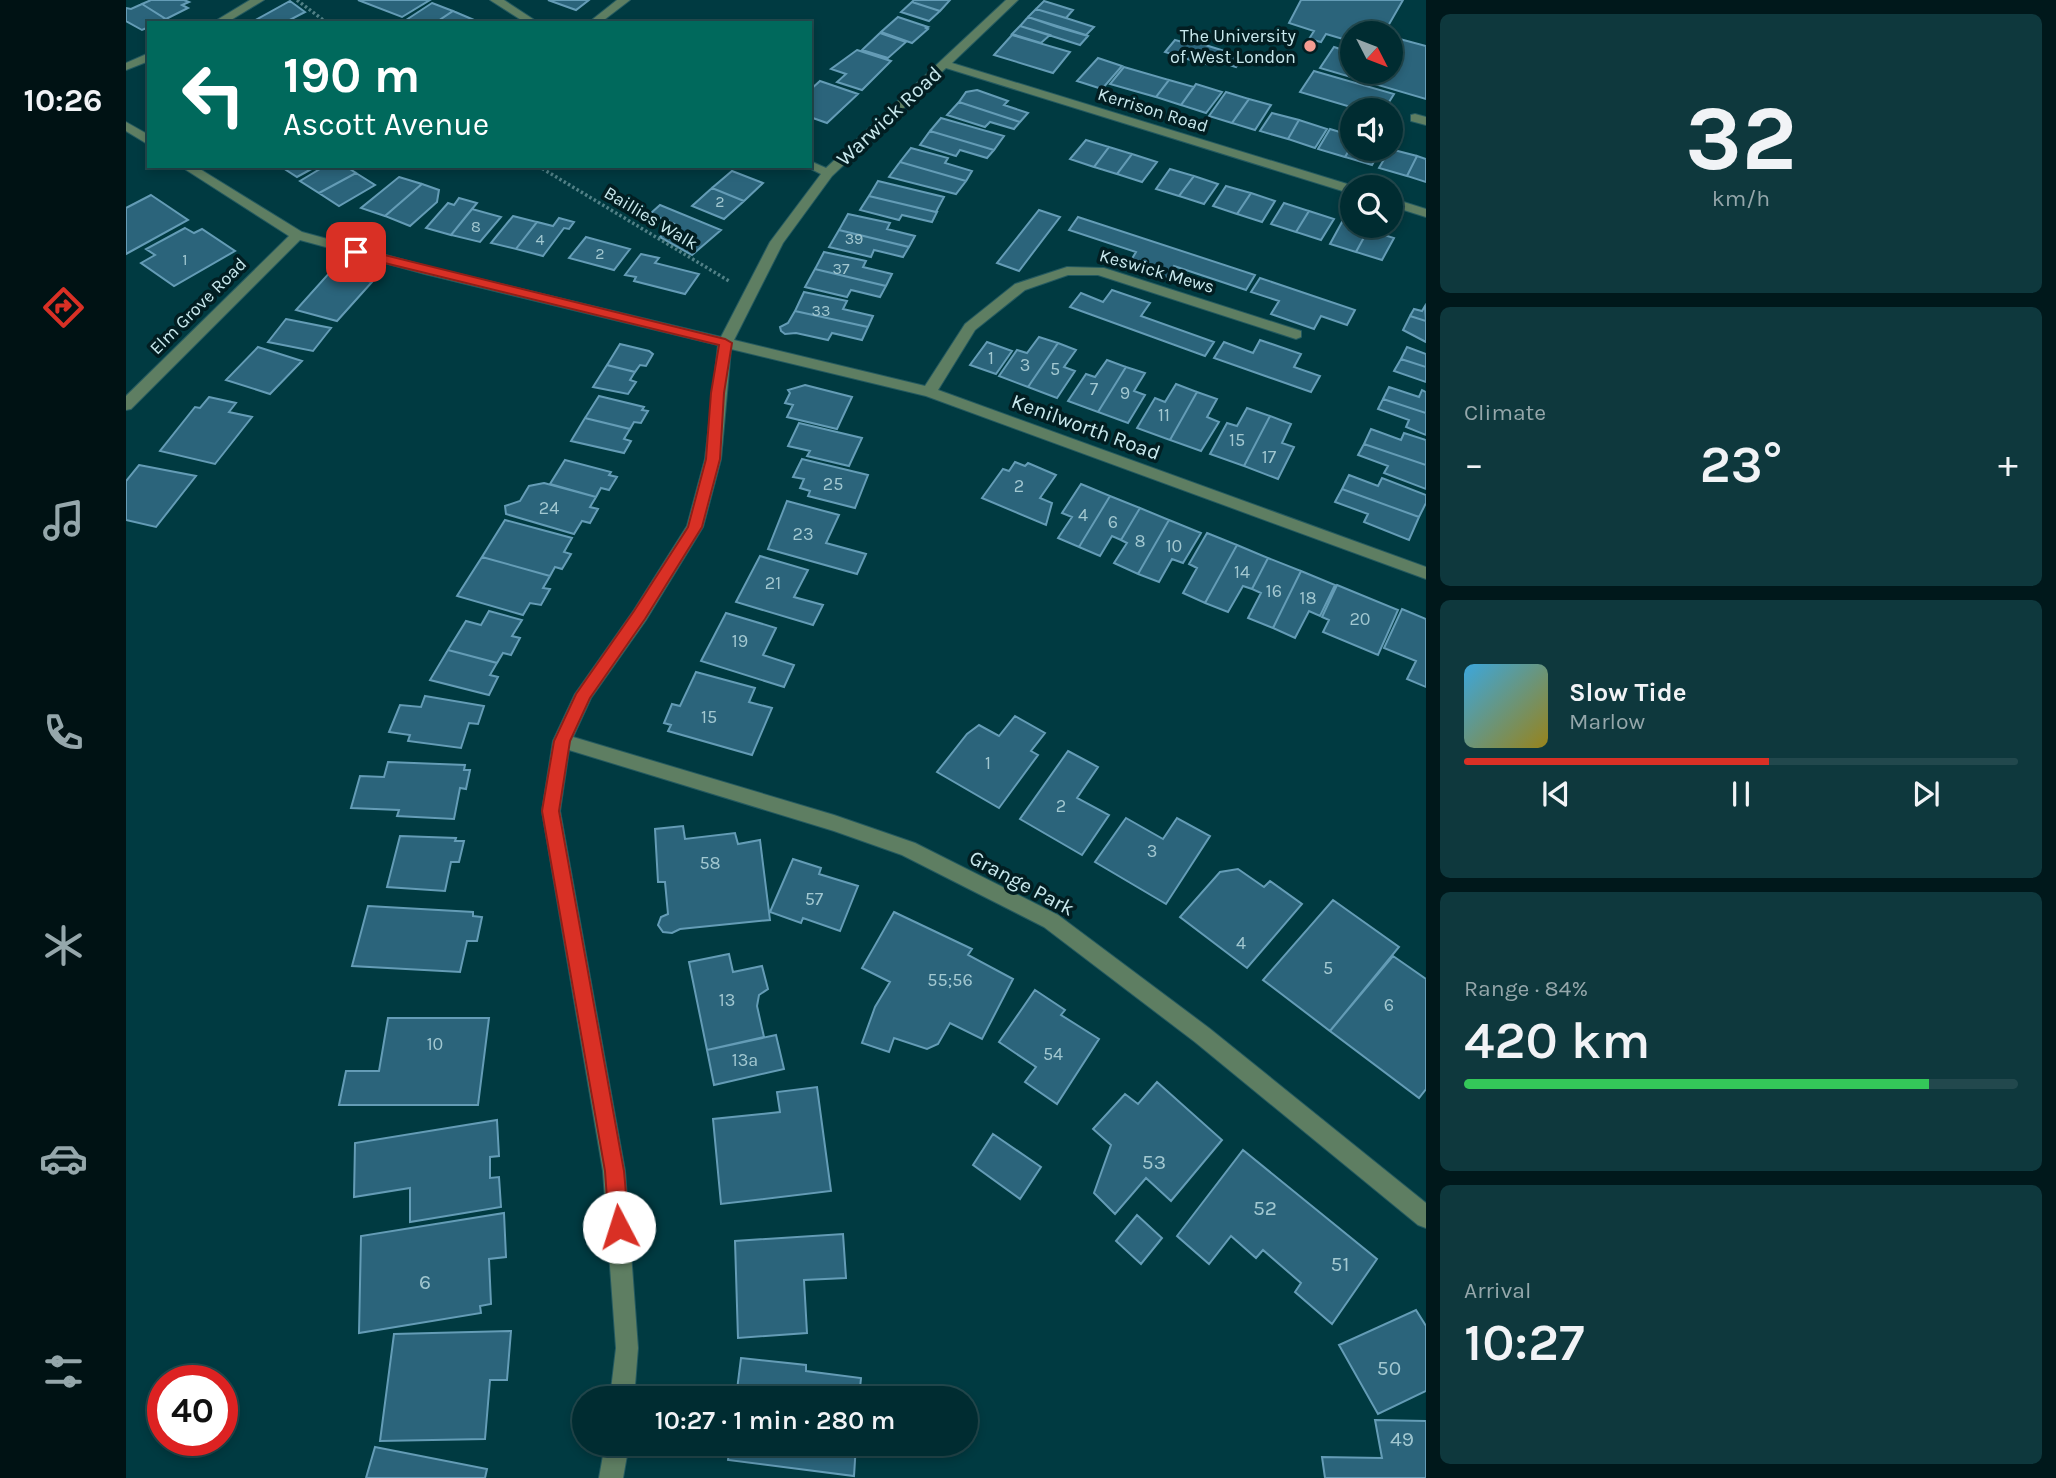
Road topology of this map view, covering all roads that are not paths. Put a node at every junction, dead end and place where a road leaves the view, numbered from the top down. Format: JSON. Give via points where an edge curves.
{"nodes":[{"id":1,"x":258,"y":0,"type":"edge"},
{"id":2,"x":496,"y":0,"type":"edge"},
{"id":3,"x":624,"y":0,"type":"edge"},
{"id":4,"x":1012,"y":0,"type":"edge"},
{"id":5,"x":221,"y":21,"type":"edge"},
{"id":6,"x":531,"y":21,"type":"edge"},
{"id":7,"x":596,"y":21,"type":"edge"},
{"id":8,"x":147,"y":57,"type":"edge"},
{"id":9,"x":944,"y":64,"type":"junction"},
{"id":10,"x":126,"y":67,"type":"edge"},
{"id":11,"x":126,"y":126,"type":"edge"},
{"id":12,"x":147,"y":140,"type":"edge"},
{"id":13,"x":812,"y":166,"type":"edge"},
{"id":14,"x":189,"y":168,"type":"edge"},
{"id":15,"x":828,"y":173,"type":"junction"},
{"id":16,"x":1340,"y":186,"type":"edge"},
{"id":17,"x":1403,"y":206,"type":"edge"},
{"id":18,"x":1426,"y":213,"type":"edge"},
{"id":19,"x":297,"y":235,"type":"junction"},
{"id":20,"x":1296,"y":334,"type":"dead end"},
{"id":21,"x":725,"y":343,"type":"junction"},
{"id":22,"x":929,"y":392,"type":"junction"},
{"id":23,"x":126,"y":405,"type":"edge"},
{"id":24,"x":1426,"y":573,"type":"edge"},
{"id":25,"x":562,"y":741,"type":"junction"},
{"id":26,"x":1426,"y":1217,"type":"edge"},
{"id":27,"x":623,"y":1386,"type":"edge"},
{"id":28,"x":615,"y":1456,"type":"edge"},
{"id":29,"x":611,"y":1478,"type":"edge"}],
"edges":[{"from":1,"to":5,"type":"street"},
{"from":2,"to":6,"type":"street"},
{"from":3,"to":7,"type":"street"},
{"from":4,"to":9,"type":"street","name":"Warwick Road"},
{"from":8,"to":10,"type":"street"},
{"from":9,"to":15,"type":"street","name":"Warwick Road"},
{"from":9,"to":16,"type":"street","name":"Kerrison Road"},
{"from":11,"to":12,"type":"street"},
{"from":13,"to":15,"type":"street"},
{"from":14,"to":19,"type":"street","name":"Kenilworth Road"},
{"from":15,"to":21,"type":"street","name":"Warwick Road","via":[[777,242]]},
{"from":17,"to":18,"type":"street"},
{"from":19,"to":21,"type":"street","name":"Kenilworth Road"},
{"from":19,"to":23,"type":"street","name":"Elm Grove Road"},
{"from":20,"to":22,"type":"street","name":"Keswick Mews","via":[[1099,271],[1067,271],[1020,287],[970,327]]},
{"from":21,"to":22,"type":"street","name":"Kenilworth Road"},
{"from":21,"to":25,"type":"street","name":"Warwick Road","via":[[713,459],[695,527],[584,694]]},
{"from":22,"to":24,"type":"street","name":"Kenilworth Road"},
{"from":25,"to":26,"type":"street","name":"Grange Park","via":[[908,849],[1051,921],[1202,1035]]},
{"from":25,"to":27,"type":"street","name":"Warwick Road","via":[[551,811],[614,1171],[627,1348]]},
{"from":28,"to":29,"type":"street"}]}
